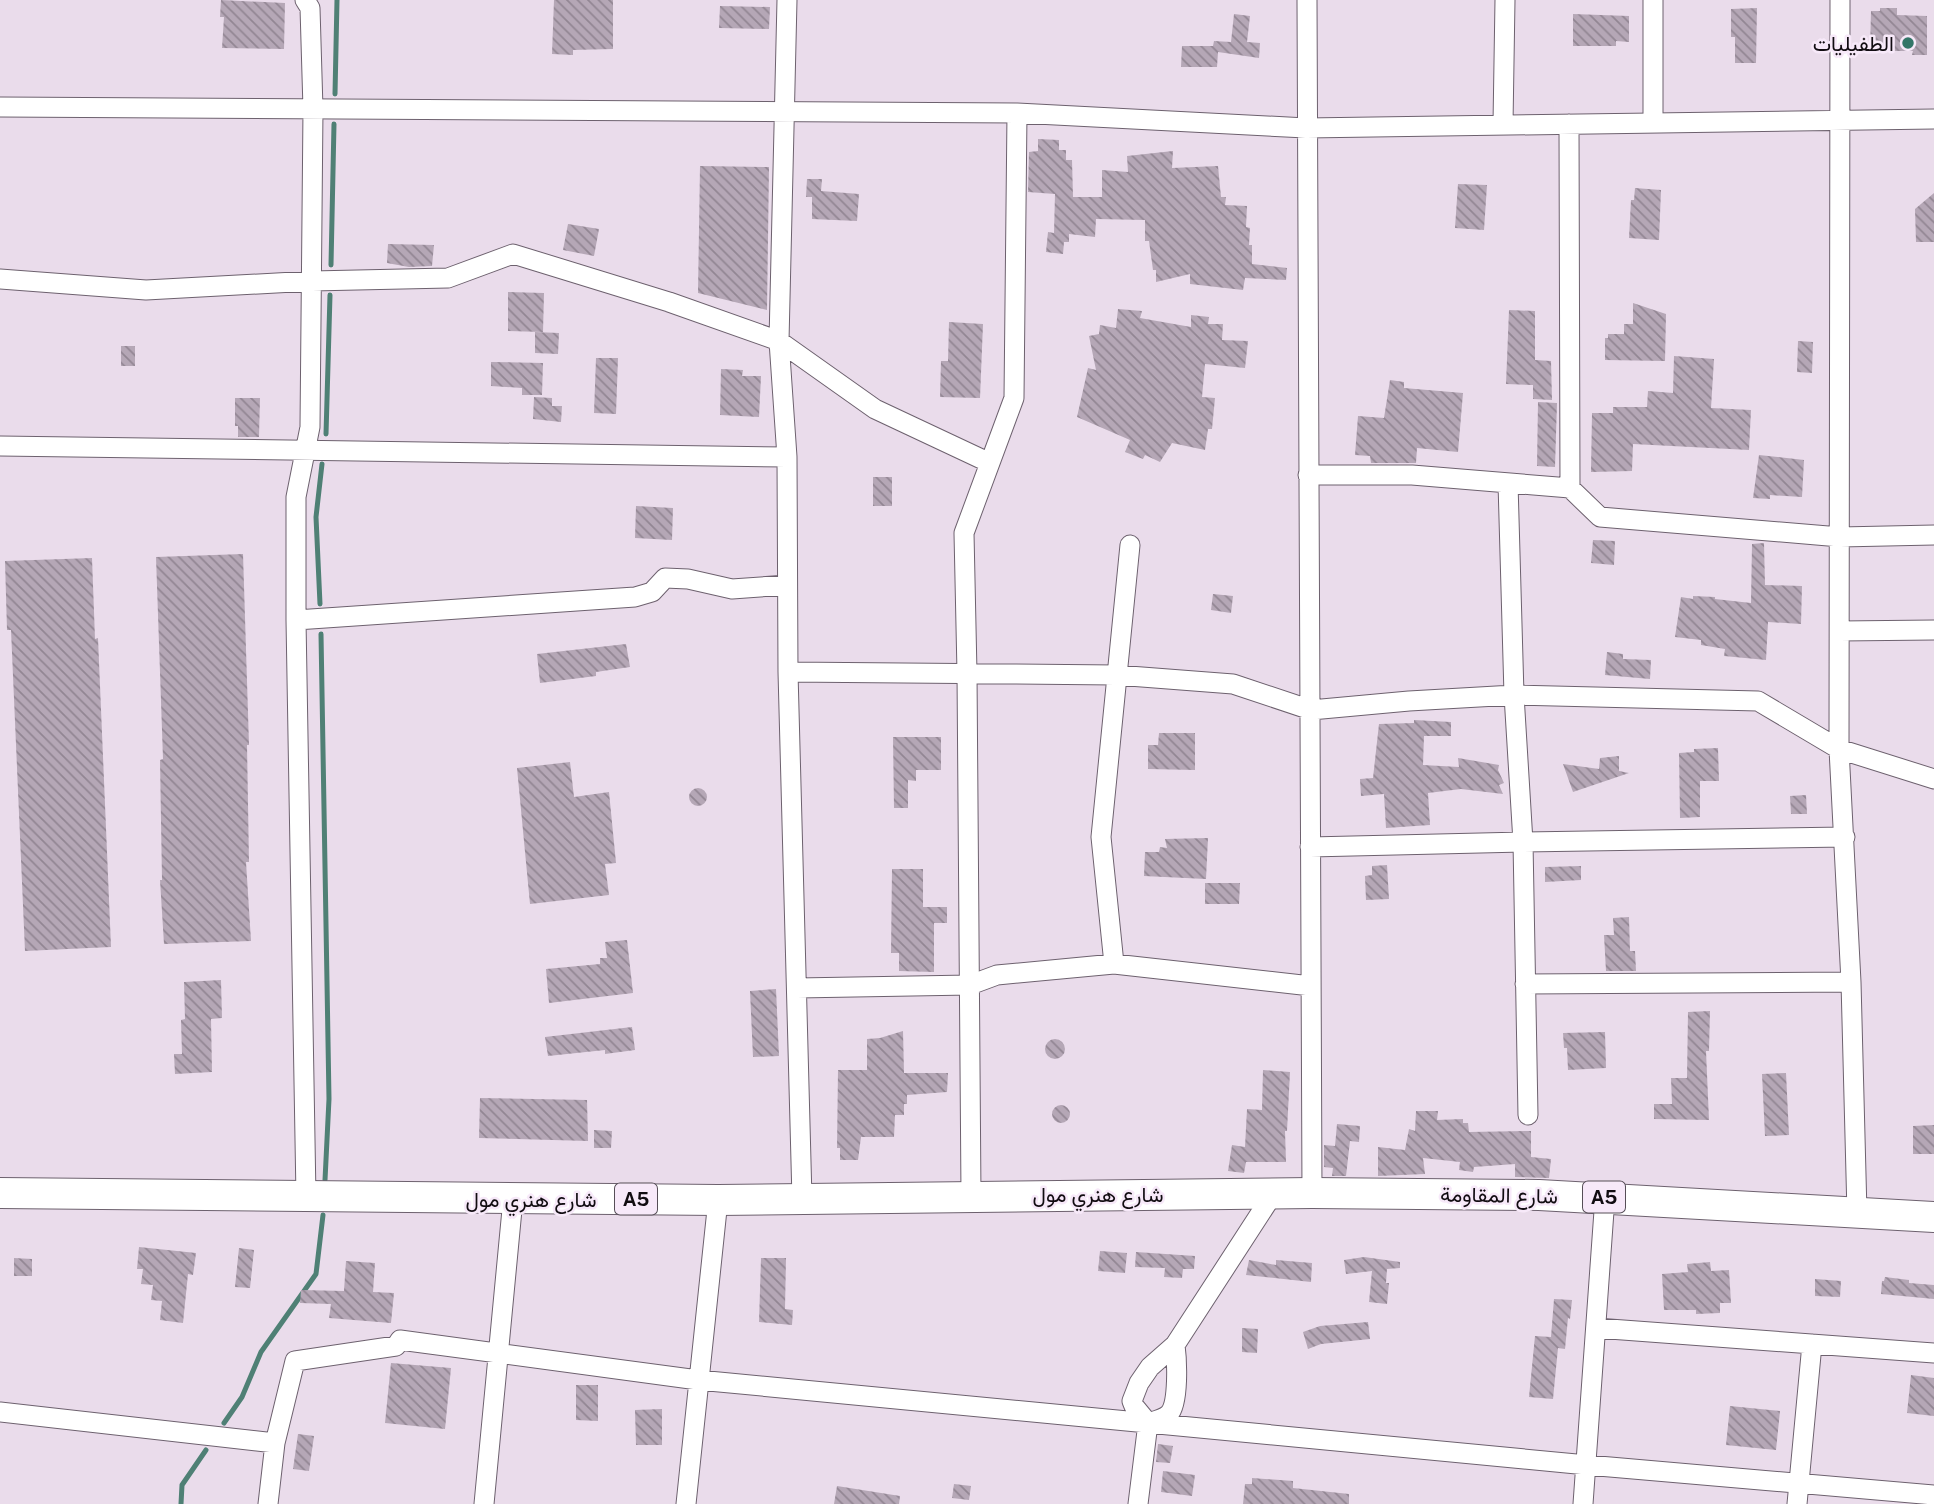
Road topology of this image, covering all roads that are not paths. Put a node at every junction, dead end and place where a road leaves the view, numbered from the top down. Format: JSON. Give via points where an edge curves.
{"nodes":[{"id":1,"x":305,"y":0,"type":"edge"},
{"id":2,"x":787,"y":0,"type":"edge"},
{"id":3,"x":1307,"y":0,"type":"edge"},
{"id":4,"x":1505,"y":0,"type":"edge"},
{"id":5,"x":1653,"y":0,"type":"edge"},
{"id":6,"x":1840,"y":0,"type":"edge"},
{"id":7,"x":0,"y":107,"type":"edge"},
{"id":8,"x":313,"y":108,"type":"junction"},
{"id":9,"x":784,"y":113,"type":"junction"},
{"id":10,"x":1017,"y":113,"type":"junction"},
{"id":11,"x":1840,"y":119,"type":"junction"},
{"id":12,"x":1934,"y":119,"type":"edge"},
{"id":13,"x":1653,"y":122,"type":"junction"},
{"id":14,"x":1503,"y":124,"type":"junction"},
{"id":15,"x":1569,"y":124,"type":"junction"},
{"id":16,"x":1306,"y":128,"type":"junction"},
{"id":17,"x":0,"y":279,"type":"edge"},
{"id":18,"x":312,"y":281,"type":"junction"},
{"id":19,"x":779,"y":341,"type":"junction"},
{"id":20,"x":0,"y":446,"type":"edge"},
{"id":21,"x":306,"y":449,"type":"junction"},
{"id":22,"x":787,"y":457,"type":"junction"},
{"id":23,"x":990,"y":463,"type":"junction"},
{"id":24,"x":1308,"y":475,"type":"junction"},
{"id":25,"x":1508,"y":483,"type":"junction"},
{"id":26,"x":1570,"y":488,"type":"junction"},
{"id":27,"x":1934,"y":536,"type":"edge"},
{"id":28,"x":1840,"y":537,"type":"junction"},
{"id":29,"x":1130,"y":545,"type":"dead end"},
{"id":30,"x":787,"y":585,"type":"junction"},
{"id":31,"x":296,"y":620,"type":"junction"},
{"id":32,"x":1934,"y":630,"type":"edge"},
{"id":33,"x":1840,"y":631,"type":"junction"},
{"id":34,"x":788,"y":672,"type":"junction"},
{"id":35,"x":967,"y":673,"type":"junction"},
{"id":36,"x":1115,"y":675,"type":"junction"},
{"id":37,"x":1514,"y":695,"type":"junction"},
{"id":38,"x":1311,"y":710,"type":"junction"},
{"id":39,"x":1839,"y":749,"type":"junction"},
{"id":40,"x":1934,"y":779,"type":"edge"},
{"id":41,"x":1844,"y":837,"type":"junction"},
{"id":42,"x":1522,"y":842,"type":"junction"},
{"id":43,"x":1310,"y":847,"type":"junction"},
{"id":44,"x":1114,"y":964,"type":"junction"},
{"id":45,"x":1851,"y":982,"type":"junction"},
{"id":46,"x":1525,"y":984,"type":"junction"},
{"id":47,"x":970,"y":985,"type":"junction"},
{"id":48,"x":1311,"y":986,"type":"junction"},
{"id":49,"x":797,"y":988,"type":"junction"},
{"id":50,"x":1528,"y":1115,"type":"dead end"},
{"id":51,"x":0,"y":1193,"type":"edge"},
{"id":52,"x":1312,"y":1193,"type":"junction"},
{"id":53,"x":1273,"y":1194,"type":"junction"},
{"id":54,"x":971,"y":1195,"type":"junction"},
{"id":55,"x":306,"y":1197,"type":"junction"},
{"id":56,"x":1605,"y":1197,"type":"junction"},
{"id":57,"x":513,"y":1199,"type":"junction"},
{"id":58,"x":802,"y":1199,"type":"junction"},
{"id":59,"x":718,"y":1200,"type":"junction"},
{"id":60,"x":1857,"y":1213,"type":"junction"},
{"id":61,"x":1934,"y":1217,"type":"edge"},
{"id":62,"x":1596,"y":1328,"type":"junction"},
{"id":63,"x":1812,"y":1344,"type":"junction"},
{"id":64,"x":1175,"y":1346,"type":"junction"},
{"id":65,"x":498,"y":1353,"type":"junction"},
{"id":66,"x":1934,"y":1353,"type":"edge"},
{"id":67,"x":698,"y":1380,"type":"junction"},
{"id":68,"x":0,"y":1412,"type":"edge"},
{"id":69,"x":1148,"y":1423,"type":"junction"},
{"id":70,"x":275,"y":1443,"type":"junction"},
{"id":71,"x":1587,"y":1465,"type":"junction"},
{"id":72,"x":1799,"y":1483,"type":"junction"},
{"id":73,"x":1934,"y":1495,"type":"edge"},
{"id":74,"x":268,"y":1504,"type":"edge"},
{"id":75,"x":484,"y":1504,"type":"edge"},
{"id":76,"x":686,"y":1504,"type":"edge"},
{"id":77,"x":1138,"y":1504,"type":"edge"},
{"id":78,"x":1583,"y":1504,"type":"edge"},
{"id":79,"x":1797,"y":1504,"type":"edge"}],
"edges":[{"from":1,"to":8,"type":"street","via":[[310,8]]},
{"from":2,"to":9,"type":"street"},
{"from":3,"to":16,"type":"street"},
{"from":4,"to":14,"type":"street"},
{"from":5,"to":13,"type":"street"},
{"from":6,"to":11,"type":"street"},
{"from":7,"to":8,"type":"street"},
{"from":8,"to":9,"type":"street"},
{"from":8,"to":18,"type":"street"},
{"from":9,"to":10,"type":"street"},
{"from":9,"to":19,"type":"street"},
{"from":10,"to":16,"type":"street"},
{"from":10,"to":23,"type":"street","via":[[1014,398]]},
{"from":11,"to":12,"type":"street"},
{"from":11,"to":13,"type":"street"},
{"from":11,"to":28,"type":"street"},
{"from":13,"to":15,"type":"street"},
{"from":14,"to":15,"type":"street"},
{"from":14,"to":16,"type":"street"},
{"from":15,"to":26,"type":"street"},
{"from":16,"to":24,"type":"street"},
{"from":17,"to":18,"type":"street","via":[[146,290]]},
{"from":18,"to":19,"type":"street","via":[[448,278],[513,254]]},
{"from":18,"to":21,"type":"street"},
{"from":19,"to":22,"type":"street"},
{"from":19,"to":23,"type":"street","via":[[875,409]]},
{"from":20,"to":21,"type":"street"},
{"from":21,"to":22,"type":"street"},
{"from":21,"to":31,"type":"street","via":[[296,497]]},
{"from":22,"to":30,"type":"street"},
{"from":23,"to":35,"type":"street","via":[[964,533]]},
{"from":24,"to":25,"type":"street","via":[[1412,475]]},
{"from":24,"to":38,"type":"street"},
{"from":25,"to":26,"type":"street"},
{"from":25,"to":37,"type":"street"},
{"from":26,"to":28,"type":"street","via":[[1600,517]]},
{"from":27,"to":28,"type":"street"},
{"from":28,"to":33,"type":"street"},
{"from":29,"to":36,"type":"street"},
{"from":30,"to":31,"type":"street","via":[[732,589],[665,578],[652,592],[635,597]]},
{"from":30,"to":34,"type":"street"},
{"from":31,"to":55,"type":"street"},
{"from":32,"to":33,"type":"street"},
{"from":33,"to":39,"type":"street"},
{"from":34,"to":35,"type":"street"},
{"from":34,"to":49,"type":"street"},
{"from":35,"to":36,"type":"street"},
{"from":35,"to":47,"type":"street"},
{"from":36,"to":38,"type":"street","via":[[1233,684]]},
{"from":36,"to":44,"type":"street","via":[[1101,837]]},
{"from":37,"to":38,"type":"street"},
{"from":37,"to":39,"type":"street","via":[[1758,701]]},
{"from":37,"to":42,"type":"street"},
{"from":38,"to":43,"type":"street"},
{"from":39,"to":40,"type":"street"},
{"from":39,"to":41,"type":"street"},
{"from":41,"to":42,"type":"street"},
{"from":41,"to":45,"type":"street"},
{"from":42,"to":43,"type":"street"},
{"from":42,"to":46,"type":"street"},
{"from":43,"to":48,"type":"street"},
{"from":44,"to":47,"type":"street","via":[[997,975]]},
{"from":44,"to":48,"type":"street"},
{"from":45,"to":46,"type":"street"},
{"from":45,"to":60,"type":"street"},
{"from":46,"to":50,"type":"street"},
{"from":47,"to":49,"type":"street"},
{"from":47,"to":54,"type":"street"},
{"from":48,"to":52,"type":"street"},
{"from":49,"to":58,"type":"street"},
{"from":51,"to":55,"type":"highway","name":"شارع هنري مول","number":"A5"},
{"from":52,"to":53,"type":"highway","name":"شارع المقاومة","number":"A5"},
{"from":52,"to":56,"type":"highway","name":"شارع المقاومة","number":"A5"},
{"from":53,"to":54,"type":"highway","name":"شارع هنري مول","number":"A5"},
{"from":53,"to":64,"type":"street"},
{"from":54,"to":58,"type":"highway","name":"شارع هنري مول","number":"A5"},
{"from":55,"to":57,"type":"highway","name":"شارع هنري مول","number":"A5"},
{"from":56,"to":60,"type":"highway","name":"شارع المقاومة","number":"A5"},
{"from":56,"to":62,"type":"street"},
{"from":57,"to":59,"type":"highway","name":"شارع هنري مول","number":"A5"},
{"from":57,"to":65,"type":"street"},
{"from":58,"to":59,"type":"highway","name":"شارع هنري مول","number":"A5"},
{"from":59,"to":67,"type":"street"},
{"from":60,"to":61,"type":"highway","name":"شارع المقاومة","number":"A5"},
{"from":62,"to":63,"type":"street"},
{"from":62,"to":71,"type":"street"},
{"from":63,"to":66,"type":"street"},
{"from":63,"to":72,"type":"street"},
{"from":64,"to":69,"type":"street","via":[[1172,1409]]},
{"from":64,"to":69,"type":"street","via":[[1150,1367],[1134,1394],[1134,1406]]},
{"from":65,"to":67,"type":"street"},
{"from":65,"to":70,"type":"street","via":[[400,1340],[396,1346],[295,1361]]},
{"from":65,"to":75,"type":"street"},
{"from":67,"to":69,"type":"street"},
{"from":67,"to":76,"type":"street"},
{"from":68,"to":70,"type":"street"},
{"from":69,"to":71,"type":"street"},
{"from":69,"to":77,"type":"street"},
{"from":70,"to":74,"type":"street"},
{"from":71,"to":72,"type":"street"},
{"from":71,"to":78,"type":"street"},
{"from":72,"to":73,"type":"street"},
{"from":72,"to":79,"type":"street"}]}
